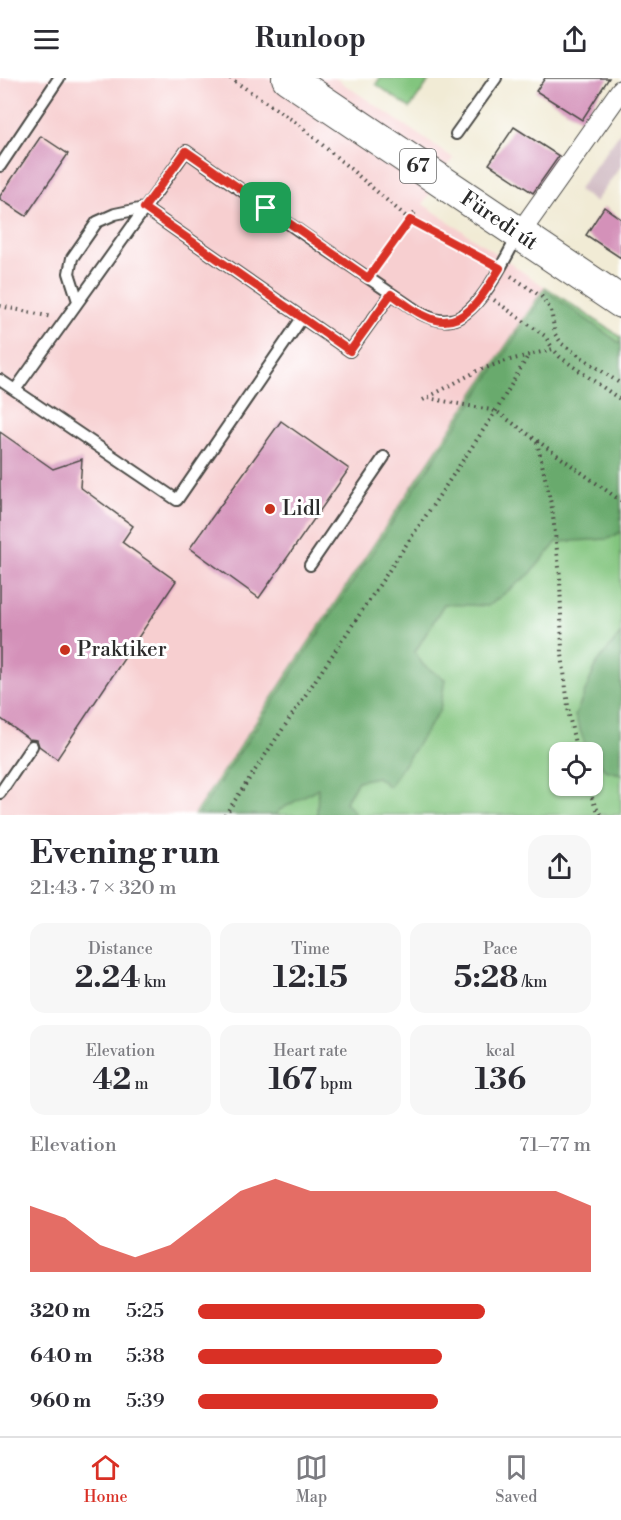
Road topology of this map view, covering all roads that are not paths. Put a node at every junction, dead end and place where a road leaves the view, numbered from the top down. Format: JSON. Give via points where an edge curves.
{"nodes":[{"id":1,"x":59,"y":78,"type":"edge"},
{"id":2,"x":288,"y":78,"type":"edge"},
{"id":3,"x":496,"y":78,"type":"edge"},
{"id":4,"x":621,"y":90,"type":"edge"},
{"id":5,"x":456,"y":134,"type":"dead end"},
{"id":6,"x":0,"y":166,"type":"edge"},
{"id":7,"x":144,"y":208,"type":"junction"},
{"id":8,"x":519,"y":234,"type":"junction"},
{"id":9,"x":391,"y":294,"type":"junction"},
{"id":10,"x":78,"y":301,"type":"junction"},
{"id":11,"x":621,"y":302,"type":"edge"},
{"id":12,"x":302,"y":318,"type":"junction"},
{"id":13,"x":0,"y":380,"type":"edge"},
{"id":14,"x":15,"y":390,"type":"junction"},
{"id":15,"x":384,"y":457,"type":"dead end"},
{"id":16,"x":310,"y":565,"type":"dead end"},
{"id":17,"x":32,"y":746,"type":"dead end"},
{"id":18,"x":0,"y":793,"type":"edge"}],
"edges":[{"from":1,"to":6,"type":"lane"},
{"from":2,"to":8,"type":"main road","name":"Füredi út","number":"67"},
{"from":3,"to":5,"type":"lane"},
{"from":4,"to":8,"type":"street"},
{"from":7,"to":9,"type":"lane","via":[[186,151]]},
{"from":7,"to":10,"type":"lane"},
{"from":7,"to":10,"type":"lane","via":[[115,214],[98,222],[91,231],[72,258],[69,273]]},
{"from":7,"to":12,"type":"lane"},
{"from":8,"to":9,"type":"lane","via":[[484,294],[469,311],[454,320],[437,320],[420,313]]},
{"from":8,"to":11,"type":"main road","name":"Füredi út","number":"67"},
{"from":9,"to":12,"type":"lane","via":[[350,351]]},
{"from":10,"to":14,"type":"lane"},
{"from":12,"to":14,"type":"lane","via":[[177,500]]},
{"from":13,"to":14,"type":"lane"},
{"from":15,"to":16,"type":"lane"},
{"from":17,"to":18,"type":"lane"}]}
